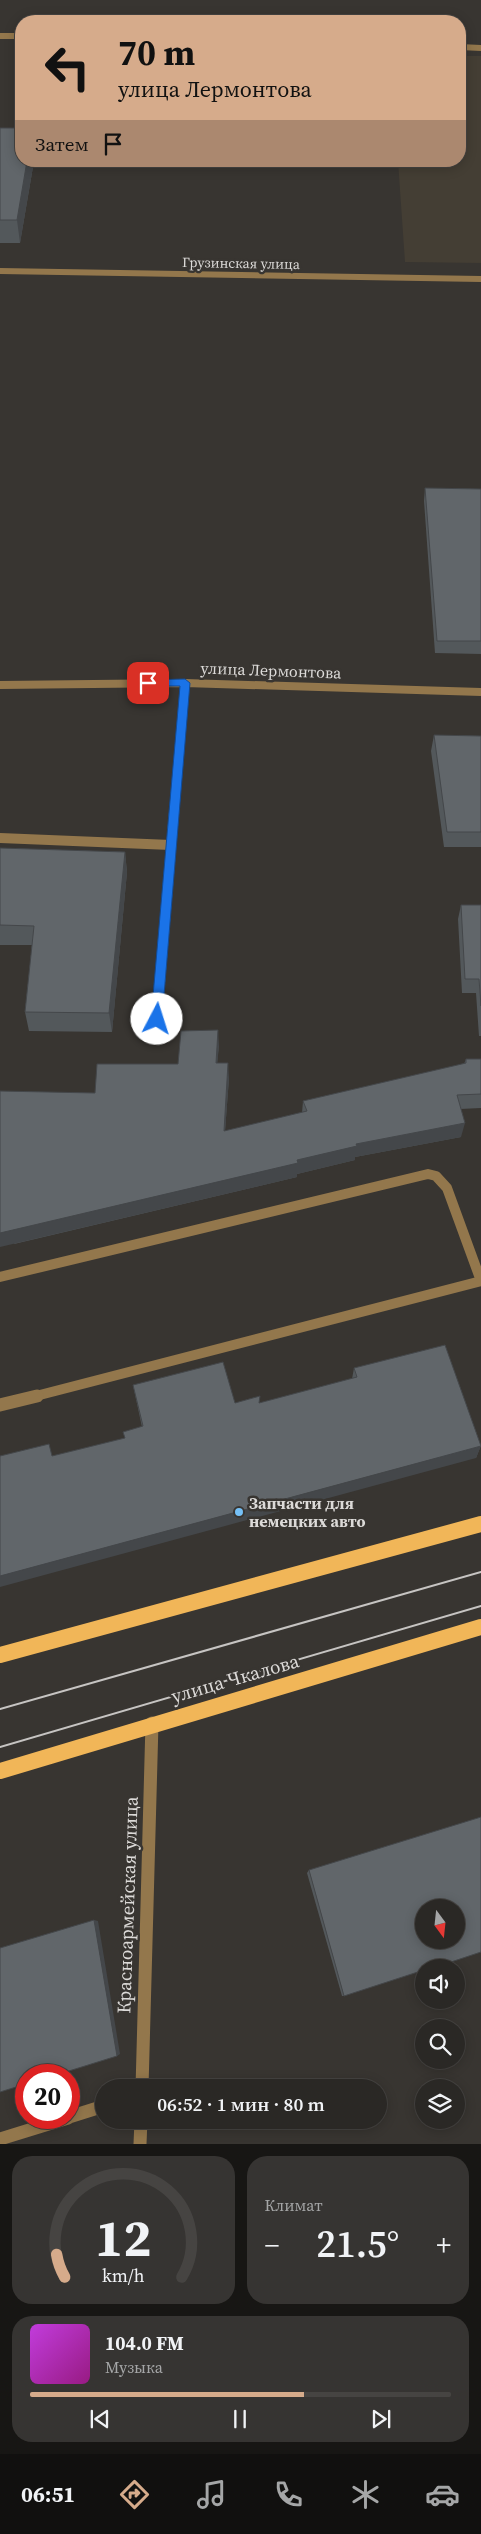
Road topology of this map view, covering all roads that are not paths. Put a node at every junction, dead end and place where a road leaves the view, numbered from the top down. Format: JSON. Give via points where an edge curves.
{"nodes":[{"id":1,"x":0,"y":36,"type":"edge"},
{"id":2,"x":15,"y":36,"type":"edge"},
{"id":3,"x":466,"y":47,"type":"edge"},
{"id":4,"x":481,"y":48,"type":"edge"},
{"id":5,"x":0,"y":272,"type":"edge"},
{"id":6,"x":481,"y":279,"type":"edge"},
{"id":7,"x":185,"y":683,"type":"junction"},
{"id":8,"x":0,"y":685,"type":"edge"},
{"id":9,"x":481,"y":692,"type":"edge"},
{"id":10,"x":0,"y":838,"type":"edge"},
{"id":11,"x":171,"y":845,"type":"junction"},
{"id":12,"x":157,"y":1019,"type":"dead end"},
{"id":13,"x":0,"y":1277,"type":"edge"},
{"id":14,"x":481,"y":1281,"type":"edge"},
{"id":15,"x":0,"y":1405,"type":"edge"},
{"id":16,"x":481,"y":1524,"type":"edge"},
{"id":17,"x":481,"y":1627,"type":"edge"},
{"id":18,"x":0,"y":1655,"type":"edge"},
{"id":19,"x":152,"y":1724,"type":"junction"},
{"id":20,"x":0,"y":1771,"type":"edge"},
{"id":21,"x":142,"y":2079,"type":"edge"},
{"id":22,"x":95,"y":2109,"type":"edge"},
{"id":23,"x":80,"y":2113,"type":"edge"},
{"id":24,"x":31,"y":2129,"type":"edge"},
{"id":25,"x":141,"y":2129,"type":"edge"},
{"id":26,"x":0,"y":2139,"type":"edge"},
{"id":27,"x":140,"y":2144,"type":"edge"}],
"edges":[{"from":1,"to":2,"type":"street"},
{"from":3,"to":4,"type":"street"},
{"from":5,"to":6,"type":"street","name":"Грузинская улица"},
{"from":7,"to":8,"type":"street","name":"улица Лермонтова"},
{"from":7,"to":9,"type":"street","name":"улица Лермонтова"},
{"from":7,"to":11,"type":"street"},
{"from":10,"to":11,"type":"street"},
{"from":11,"to":12,"type":"street"},
{"from":13,"to":14,"type":"street","via":[[428,1174],[436,1176],[447,1188]]},
{"from":14,"to":15,"type":"street"},
{"from":16,"to":18,"type":"main road"},
{"from":17,"to":19,"type":"main road","name":"улица Чкалова"},
{"from":19,"to":20,"type":"main road","name":"улица Чкалова"},
{"from":19,"to":21,"type":"street","name":"Красноармейская улица"},
{"from":22,"to":23,"type":"street"},
{"from":24,"to":26,"type":"street"},
{"from":25,"to":27,"type":"street"}]}
